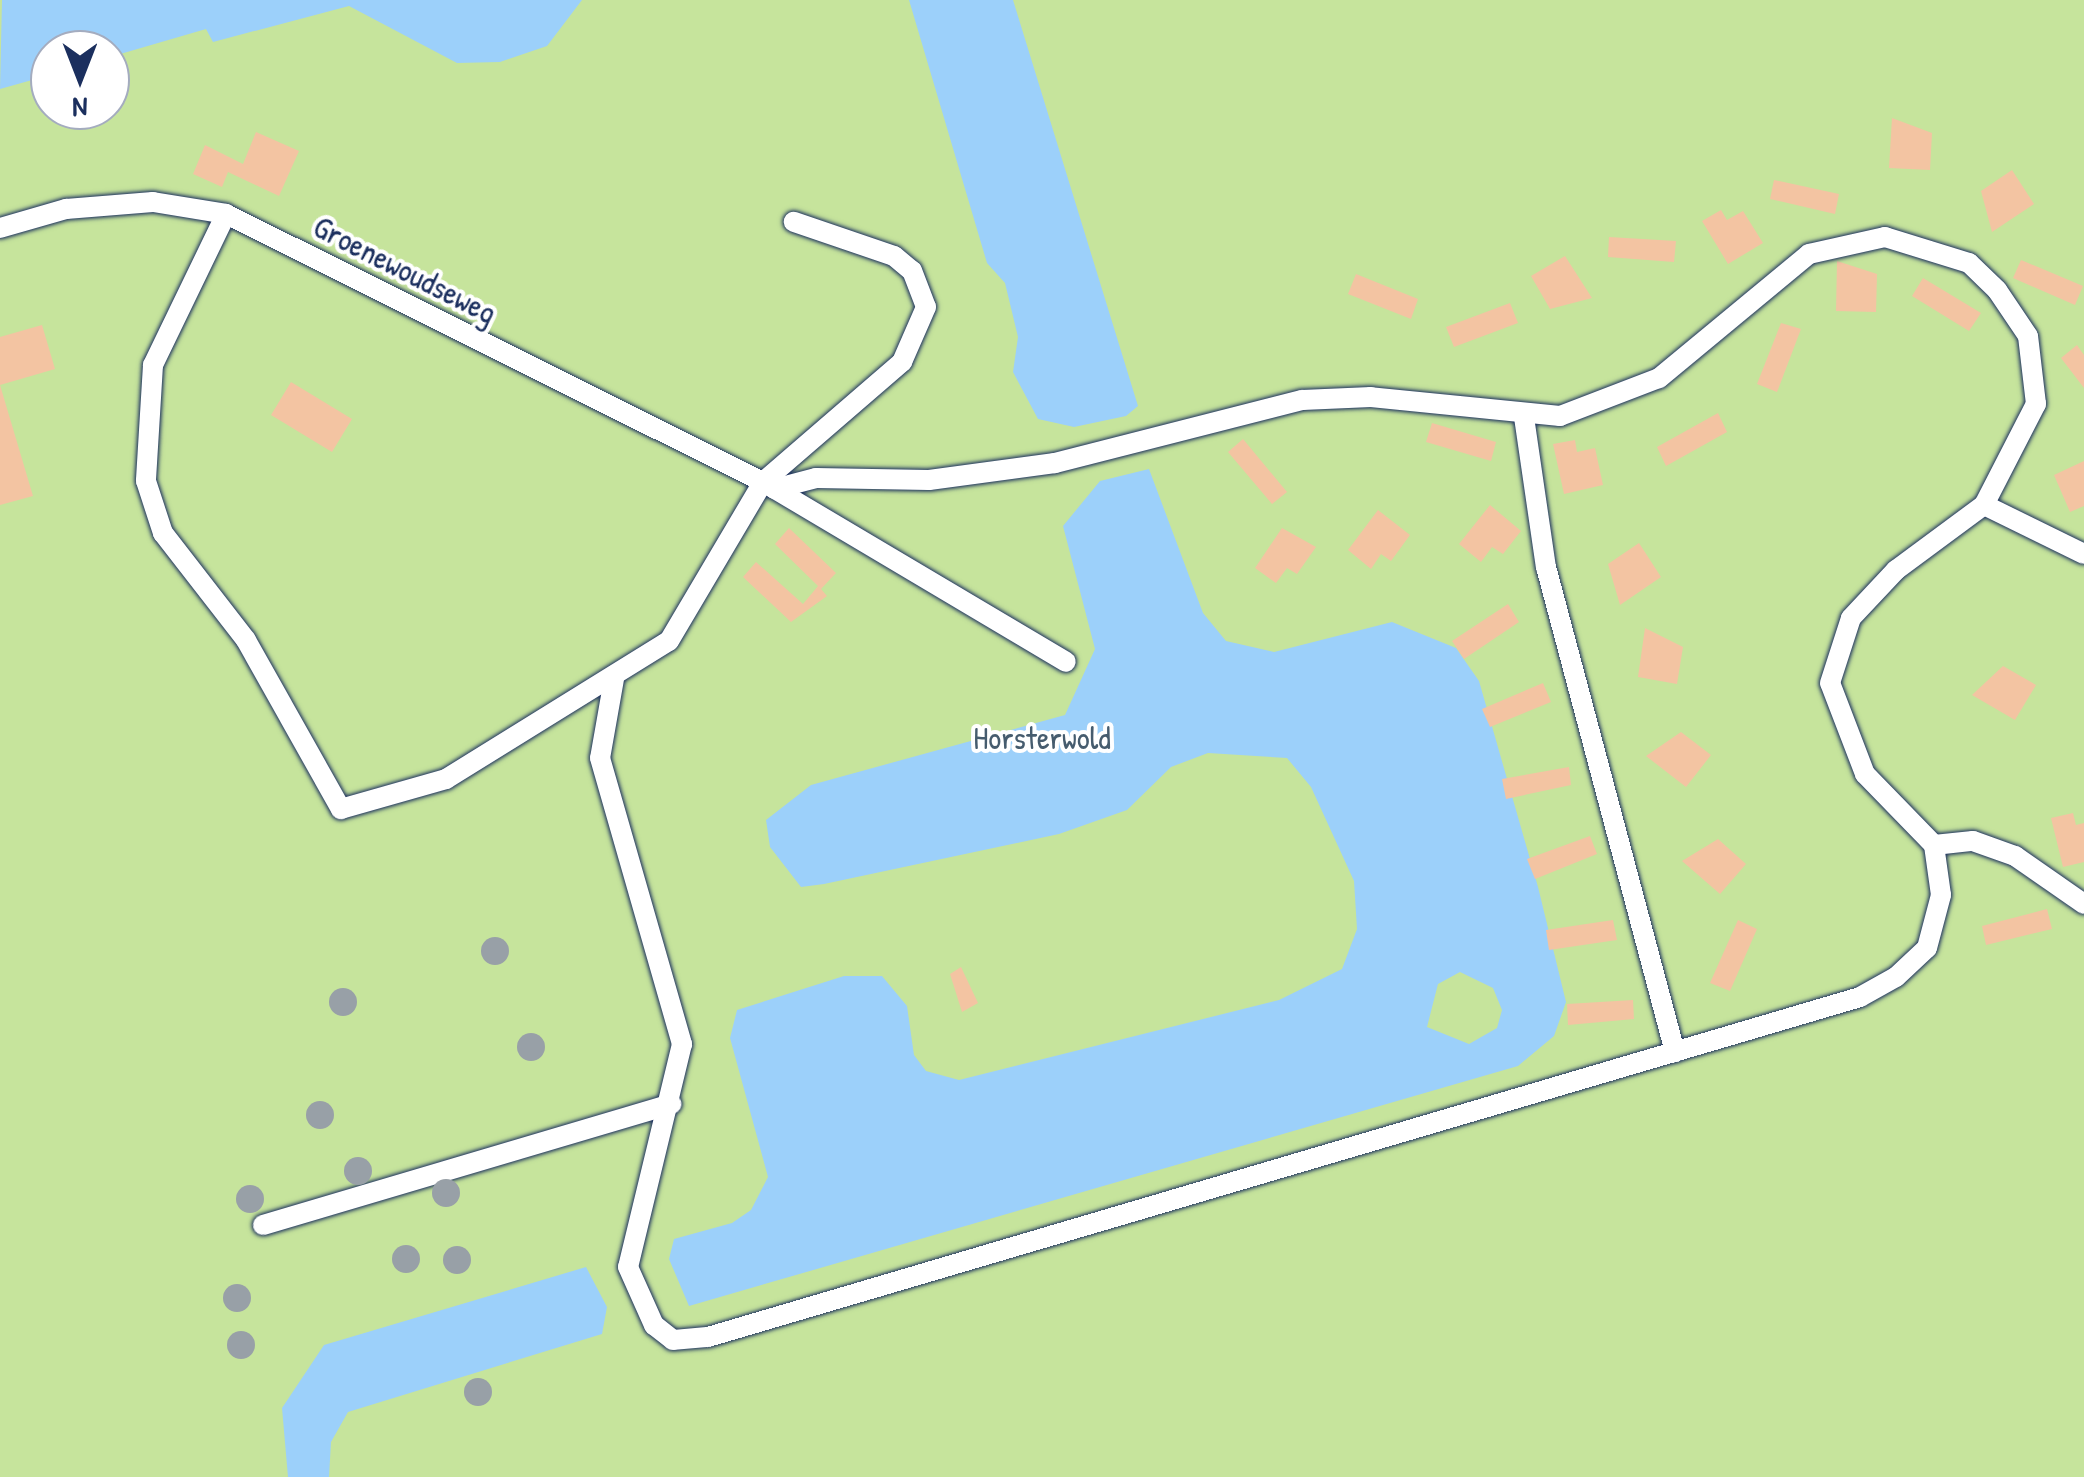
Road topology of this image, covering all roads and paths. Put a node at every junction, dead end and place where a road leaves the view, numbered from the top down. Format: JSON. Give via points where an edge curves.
{"nodes":[{"id":1,"x":226,"y":214,"type":"junction"},
{"id":2,"x":794,"y":222,"type":"dead end"},
{"id":3,"x":0,"y":228,"type":"edge"},
{"id":4,"x":1524,"y":417,"type":"junction"},
{"id":5,"x":769,"y":485,"type":"junction"},
{"id":6,"x":1984,"y":505,"type":"junction"},
{"id":7,"x":2084,"y":554,"type":"edge"},
{"id":8,"x":1066,"y":662,"type":"dead end"},
{"id":9,"x":614,"y":679,"type":"junction"},
{"id":10,"x":1934,"y":845,"type":"junction"},
{"id":11,"x":2084,"y":904,"type":"edge"},
{"id":12,"x":1676,"y":1052,"type":"junction"},
{"id":13,"x":671,"y":1104,"type":"junction"},
{"id":14,"x":264,"y":1225,"type":"dead end"}],
"edges":[{"from":1,"to":3,"type":"lane","name":"Groenewoudseweg","via":[[153,202],[66,208]]},
{"from":1,"to":5,"type":"lane","name":"Groenewoudseweg"},
{"from":1,"to":9,"type":"lane","via":[[154,365],[146,482],[163,533],[246,640],[341,809],[446,780]]},
{"from":2,"to":5,"type":"lane","via":[[894,256],[912,271],[926,307],[902,362]]},
{"from":4,"to":5,"type":"lane","via":[[1403,400],[1302,400],[1055,463],[929,480],[816,478]]},
{"from":4,"to":6,"type":"lane","via":[[1560,416],[1658,378],[1808,254],[1885,237],[1968,263],[2028,336],[2036,404]]},
{"from":4,"to":12,"type":"lane","via":[[1546,567]]},
{"from":5,"to":8,"type":"lane","name":"Groenewoudseweg"},
{"from":5,"to":9,"type":"lane","via":[[669,641]]},
{"from":6,"to":7,"type":"lane"},
{"from":6,"to":10,"type":"lane","via":[[1896,570],[1851,618],[1830,683],[1865,774]]},
{"from":9,"to":13,"type":"lane","via":[[600,758],[682,1044]]},
{"from":10,"to":11,"type":"lane","via":[[1974,841],[2015,856]]},
{"from":10,"to":12,"type":"lane","via":[[1940,896],[1928,948],[1896,977]]},
{"from":12,"to":13,"type":"lane","via":[[673,1340],[654,1325],[628,1267]]},
{"from":13,"to":14,"type":"lane"}]}
